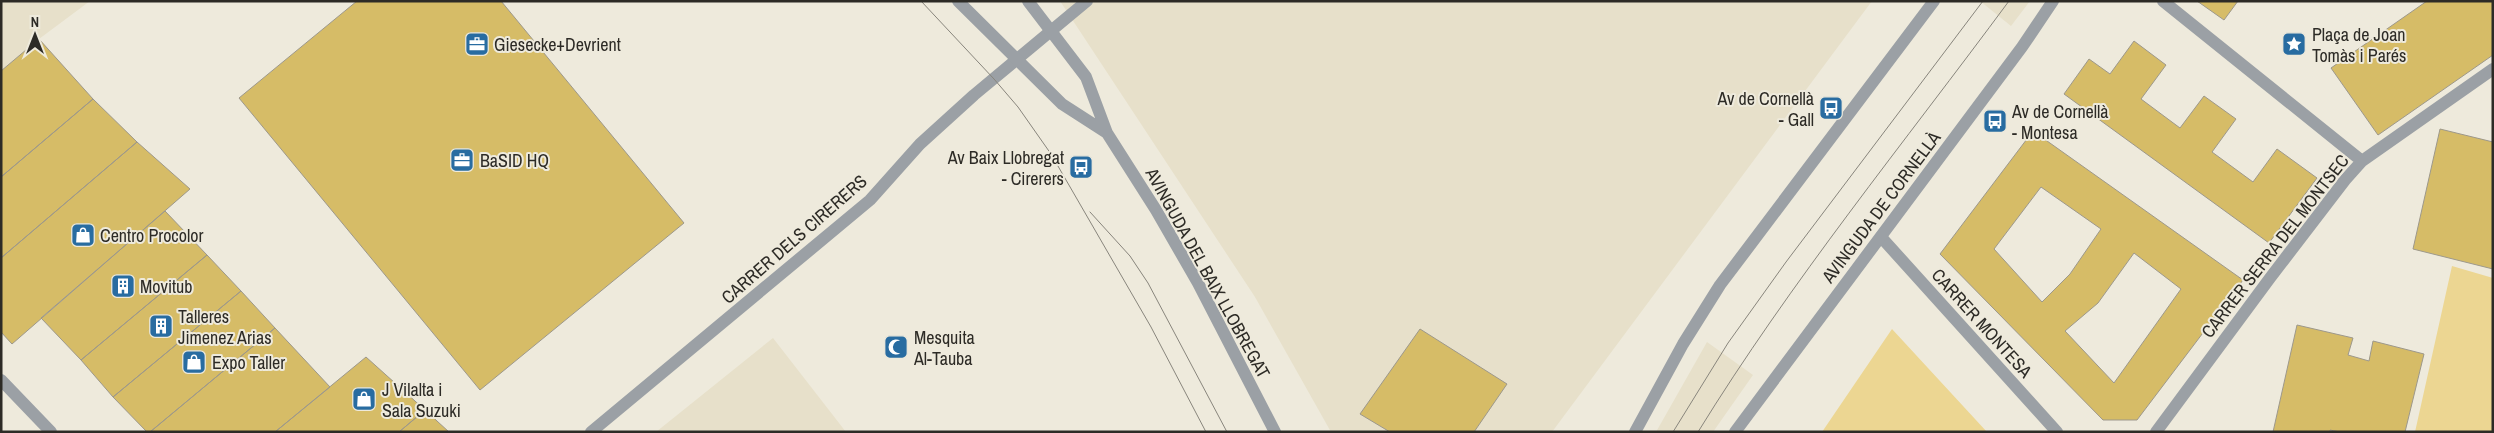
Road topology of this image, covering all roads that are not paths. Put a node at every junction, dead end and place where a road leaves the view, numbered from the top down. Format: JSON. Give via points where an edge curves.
{"nodes":[{"id":1,"x":958,"y":1,"type":"edge"},
{"id":2,"x":1028,"y":1,"type":"edge"},
{"id":3,"x":1087,"y":1,"type":"edge"},
{"id":4,"x":1934,"y":1,"type":"edge"},
{"id":5,"x":2053,"y":1,"type":"edge"},
{"id":6,"x":2163,"y":1,"type":"edge"},
{"id":7,"x":1052,"y":31,"type":"junction"},
{"id":8,"x":1017,"y":59,"type":"junction"},
{"id":9,"x":2493,"y":69,"type":"edge"},
{"id":10,"x":1107,"y":133,"type":"junction"},
{"id":11,"x":2362,"y":161,"type":"junction"},
{"id":12,"x":1881,"y":237,"type":"junction"},
{"id":13,"x":1,"y":380,"type":"edge"},
{"id":14,"x":51,"y":432,"type":"edge"},
{"id":15,"x":591,"y":432,"type":"edge"},
{"id":16,"x":1275,"y":432,"type":"edge"},
{"id":17,"x":1635,"y":432,"type":"edge"},
{"id":18,"x":1735,"y":432,"type":"edge"},
{"id":19,"x":2057,"y":432,"type":"edge"},
{"id":20,"x":2156,"y":432,"type":"edge"}],
"edges":[{"from":1,"to":8,"type":"street","name":"AVINGUDA DEL BAIX LLOBREGAT"},
{"from":2,"to":7,"type":"street","name":"AVINGUDA DEL BAIX LLOBREGAT"},
{"from":3,"to":7,"type":"street","name":"CARRER DELS CIRERERS"},
{"from":4,"to":17,"type":"street","via":[[1720,285]]},
{"from":5,"to":12,"type":"street","name":"AVINGUDA DE CORNELLÀ"},
{"from":6,"to":11,"type":"street"},
{"from":7,"to":8,"type":"street","name":"CARRER DELS CIRERERS"},
{"from":7,"to":10,"type":"street","name":"AVINGUDA DEL BAIX LLOBREGAT","via":[[1086,77]]},
{"from":8,"to":10,"type":"street","name":"AVINGUDA DEL BAIX LLOBREGAT","via":[[1062,104]]},
{"from":8,"to":15,"type":"street","name":"CARRER DELS CIRERERS","via":[[920,144],[870,200]]},
{"from":9,"to":11,"type":"street","name":"CARRER SERRA DEL MONTSEC"},
{"from":10,"to":16,"type":"street","name":"AVINGUDA DEL BAIX LLOBREGAT","via":[[1198,283]]},
{"from":11,"to":20,"type":"street","name":"CARRER SERRA DEL MONTSEC","via":[[2344,180]]},
{"from":12,"to":18,"type":"street","name":"AVINGUDA DE CORNELLÀ"},
{"from":12,"to":19,"type":"street","name":"CARRER MONTESA"},
{"from":13,"to":14,"type":"street"}]}
